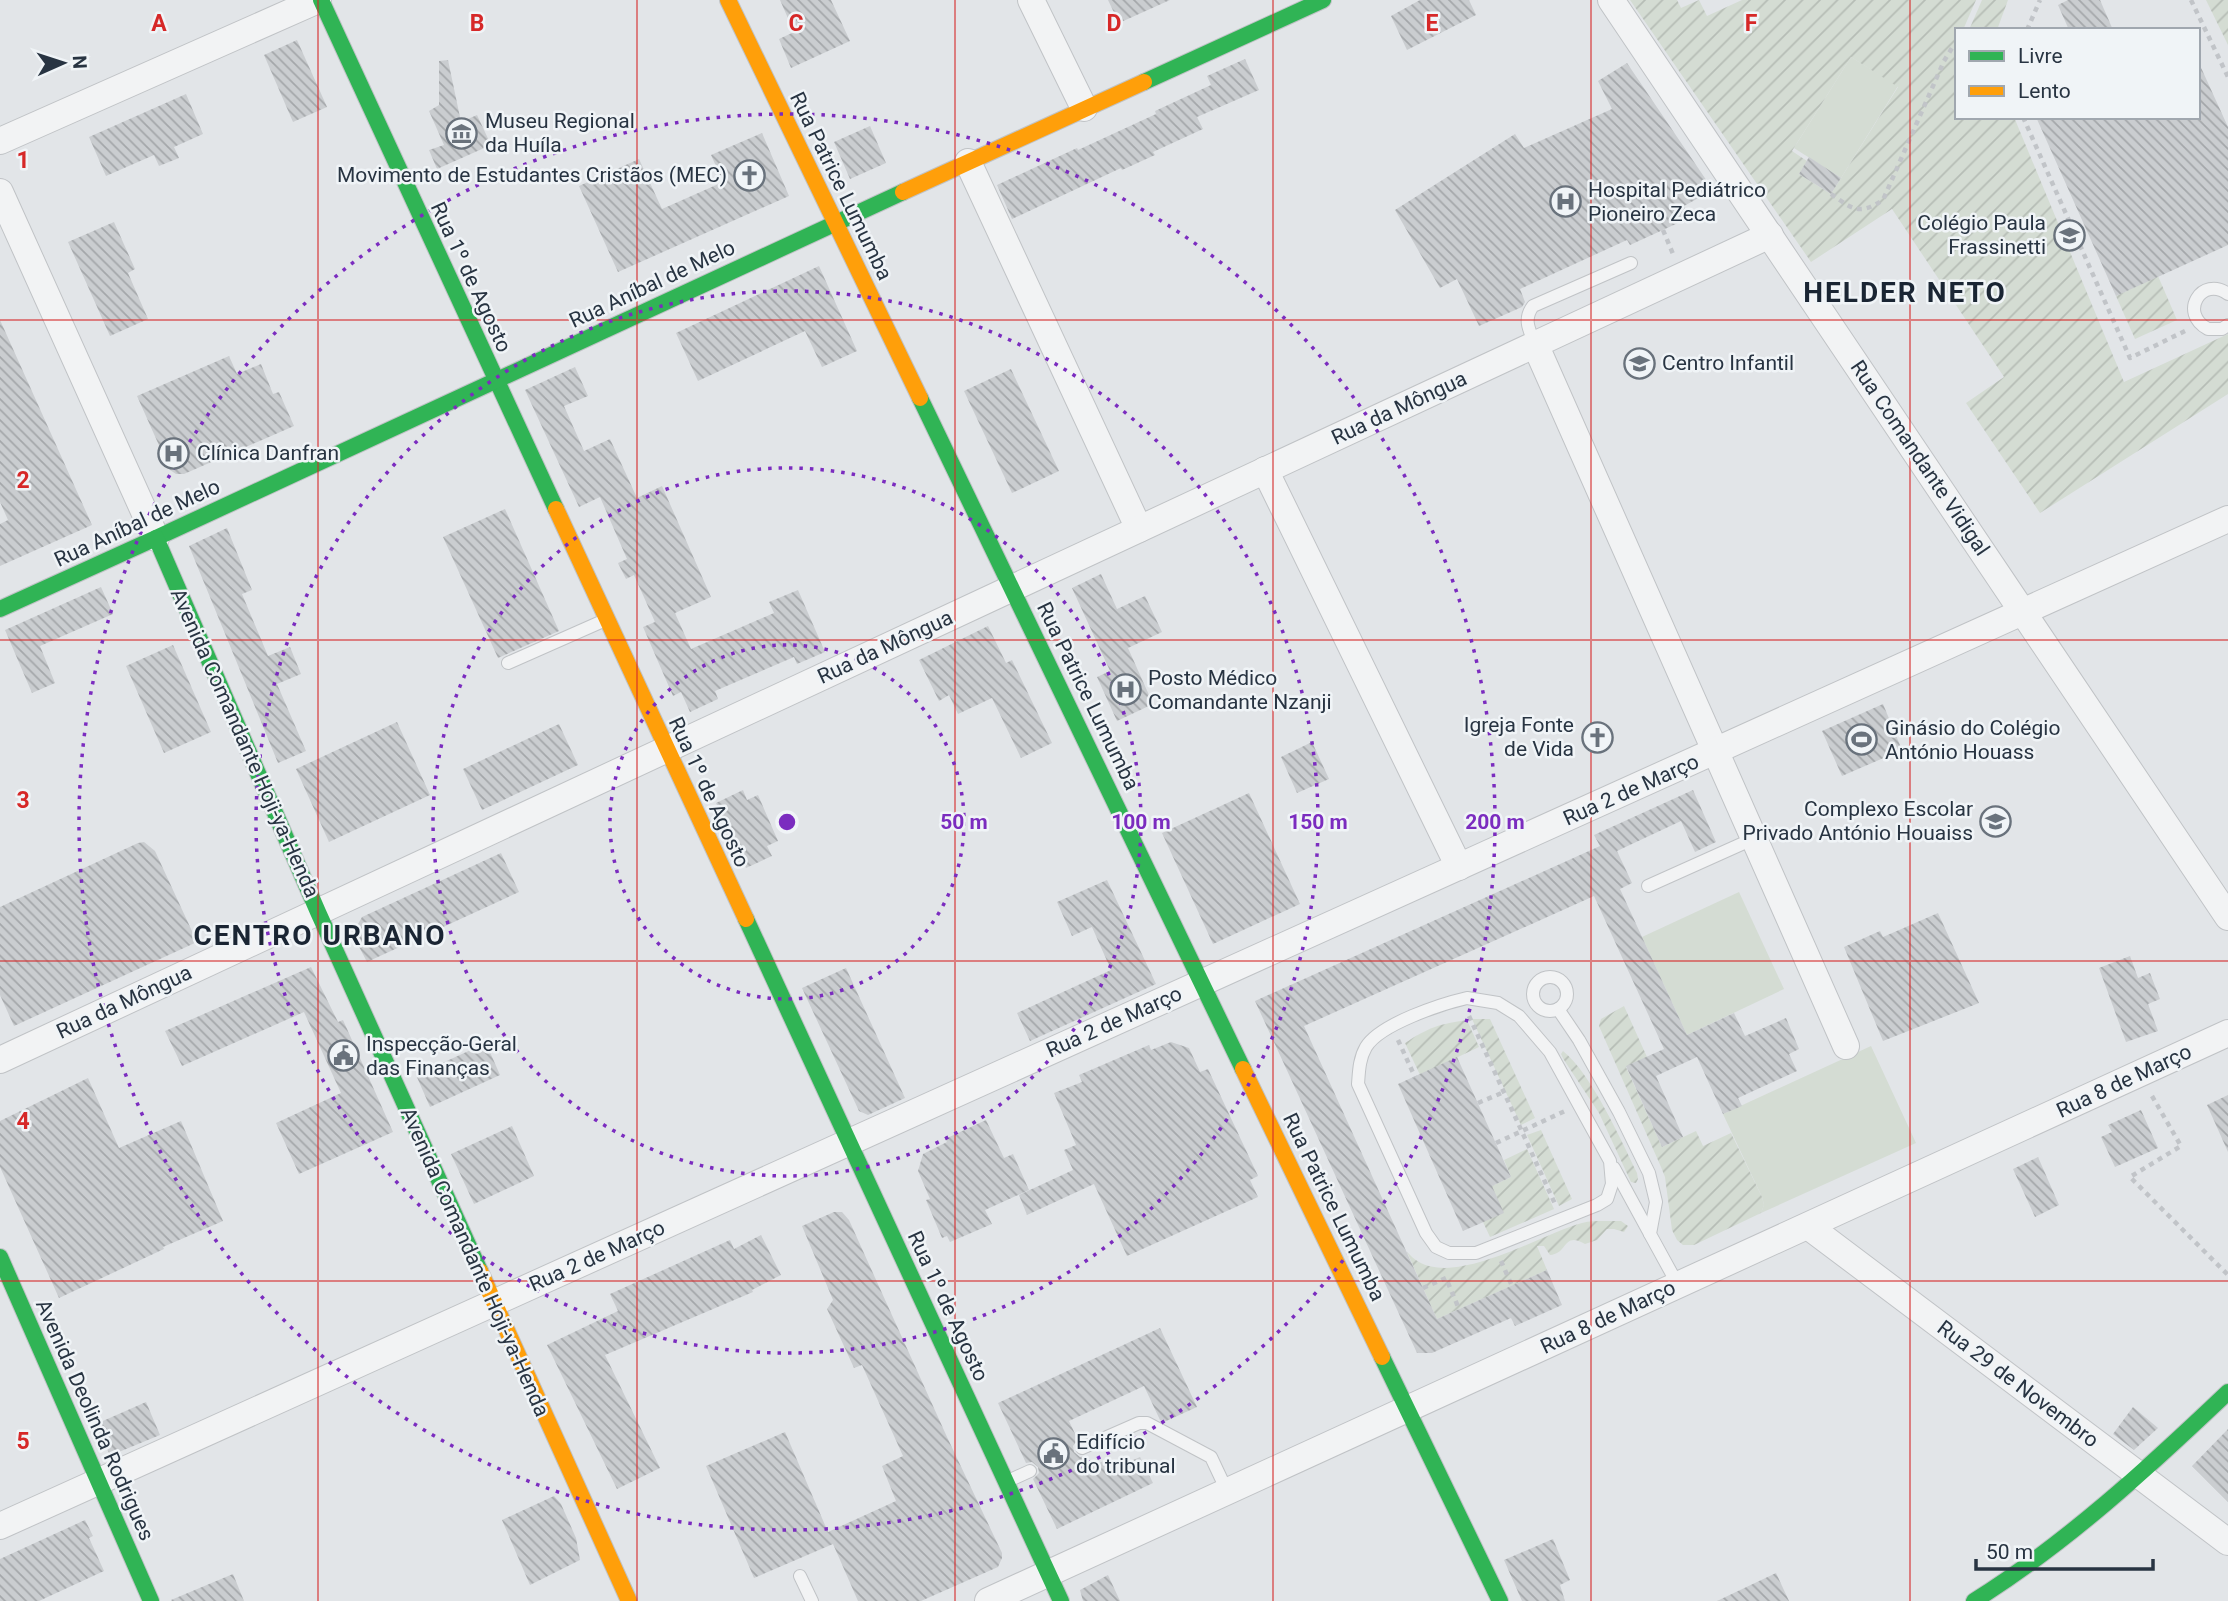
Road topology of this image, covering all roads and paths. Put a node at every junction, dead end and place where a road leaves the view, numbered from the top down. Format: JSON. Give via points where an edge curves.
{"nodes":[{"id":1,"x":320,"y":0,"type":"edge"},
{"id":2,"x":728,"y":0,"type":"edge"},
{"id":3,"x":1031,"y":0,"type":"edge"},
{"id":4,"x":1323,"y":0,"type":"edge"},
{"id":5,"x":1611,"y":0,"type":"edge"},
{"id":6,"x":2040,"y":0,"type":"edge"},
{"id":7,"x":2191,"y":0,"type":"edge"},
{"id":8,"x":2028,"y":28,"type":"edge"},
{"id":9,"x":1955,"y":48,"type":"edge"},
{"id":10,"x":2228,"y":77,"type":"edge"},
{"id":11,"x":1084,"y":108,"type":"junction"},
{"id":12,"x":2025,"y":119,"type":"edge"},
{"id":13,"x":0,"y":141,"type":"edge"},
{"id":14,"x":968,"y":162,"type":"junction"},
{"id":15,"x":0,"y":192,"type":"edge"},
{"id":16,"x":1831,"y":194,"type":"dead end"},
{"id":17,"x":835,"y":223,"type":"junction"},
{"id":18,"x":1663,"y":230,"type":"dead end"},
{"id":19,"x":1770,"y":235,"type":"junction"},
{"id":20,"x":1675,"y":258,"type":"dead end"},
{"id":21,"x":1631,"y":263,"type":"dead end"},
{"id":22,"x":2228,"y":294,"type":"edge"},
{"id":23,"x":2200,"y":324,"type":"junction"},
{"id":24,"x":2228,"y":325,"type":"edge"},
{"id":25,"x":1535,"y":344,"type":"junction"},
{"id":26,"x":495,"y":380,"type":"junction"},
{"id":27,"x":1265,"y":470,"type":"junction"},
{"id":28,"x":2228,"y":519,"type":"edge"},
{"id":29,"x":1139,"y":529,"type":"junction"},
{"id":30,"x":156,"y":538,"type":"junction"},
{"id":31,"x":1012,"y":588,"type":"junction"},
{"id":32,"x":0,"y":609,"type":"edge"},
{"id":33,"x":2024,"y":612,"type":"junction"},
{"id":34,"x":606,"y":619,"type":"junction"},
{"id":35,"x":508,"y":663,"type":"dead end"},
{"id":36,"x":666,"y":749,"type":"junction"},
{"id":37,"x":1717,"y":751,"type":"junction"},
{"id":38,"x":1755,"y":838,"type":"junction"},
{"id":39,"x":1459,"y":867,"type":"junction"},
{"id":40,"x":1648,"y":886,"type":"dead end"},
{"id":41,"x":318,"y":912,"type":"junction"},
{"id":42,"x":2228,"y":917,"type":"edge"},
{"id":43,"x":1202,"y":982,"type":"junction"},
{"id":44,"x":1461,"y":1000,"type":"junction"},
{"id":45,"x":1558,"y":1009,"type":"dead end"},
{"id":46,"x":1392,"y":1027,"type":"junction"},
{"id":47,"x":2228,"y":1033,"type":"edge"},
{"id":48,"x":1846,"y":1046,"type":"dead end"},
{"id":49,"x":0,"y":1060,"type":"edge"},
{"id":50,"x":1415,"y":1077,"type":"dead end"},
{"id":51,"x":1504,"y":1091,"type":"junction"},
{"id":52,"x":2152,"y":1096,"type":"dead end"},
{"id":53,"x":1478,"y":1103,"type":"dead end"},
{"id":54,"x":1579,"y":1104,"type":"junction"},
{"id":55,"x":1521,"y":1131,"type":"junction"},
{"id":56,"x":849,"y":1143,"type":"junction"},
{"id":57,"x":1496,"y":1143,"type":"dead end"},
{"id":58,"x":1610,"y":1161,"type":"junction"},
{"id":59,"x":1562,"y":1219,"type":"junction"},
{"id":60,"x":1808,"y":1226,"type":"junction"},
{"id":61,"x":1650,"y":1234,"type":"junction"},
{"id":62,"x":1495,"y":1246,"type":"junction"},
{"id":63,"x":0,"y":1257,"type":"edge"},
{"id":64,"x":2228,"y":1275,"type":"edge"},
{"id":65,"x":1678,"y":1285,"type":"junction"},
{"id":66,"x":1512,"y":1286,"type":"dead end"},
{"id":67,"x":1423,"y":1288,"type":"dead end"},
{"id":68,"x":493,"y":1303,"type":"junction"},
{"id":69,"x":1459,"y":1309,"type":"dead end"},
{"id":70,"x":2228,"y":1392,"type":"edge"},
{"id":71,"x":1408,"y":1409,"type":"junction"},
{"id":72,"x":1082,"y":1448,"type":"dead end"},
{"id":73,"x":1030,"y":1471,"type":"dead end"},
{"id":74,"x":2140,"y":1476,"type":"junction"},
{"id":75,"x":98,"y":1482,"type":"junction"},
{"id":76,"x":1006,"y":1482,"type":"junction"},
{"id":77,"x":1227,"y":1492,"type":"junction"},
{"id":78,"x":0,"y":1526,"type":"edge"},
{"id":79,"x":2228,"y":1542,"type":"edge"},
{"id":80,"x":1048,"y":1573,"type":"junction"},
{"id":81,"x":800,"y":1576,"type":"dead end"},
{"id":82,"x":151,"y":1601,"type":"edge"},
{"id":83,"x":629,"y":1601,"type":"edge"},
{"id":84,"x":813,"y":1601,"type":"edge"},
{"id":85,"x":988,"y":1601,"type":"edge"},
{"id":86,"x":1061,"y":1601,"type":"edge"},
{"id":87,"x":1500,"y":1601,"type":"edge"},
{"id":88,"x":1974,"y":1601,"type":"edge"}],
"edges":[{"from":1,"to":13,"type":"street"},
{"from":1,"to":26,"type":"main road","name":"Rua 1º de Agosto"},
{"from":2,"to":17,"type":"main road","name":"Rua Patrice Lumumba"},
{"from":3,"to":11,"type":"street"},
{"from":4,"to":11,"type":"main road","name":"Rua Aníbal de Melo"},
{"from":5,"to":19,"type":"street","name":"Rua Comandante Vidigal"},
{"from":6,"to":8,"type":"path"},
{"from":7,"to":10,"type":"path"},
{"from":9,"to":16,"type":"path","via":[[1944,61],[1883,200],[1868,209],[1853,208]]},
{"from":11,"to":14,"type":"main road","name":"Rua Aníbal de Melo"},
{"from":12,"to":23,"type":"path","via":[[2130,358]]},
{"from":14,"to":17,"type":"main road","name":"Rua Aníbal de Melo"},
{"from":14,"to":29,"type":"street"},
{"from":15,"to":30,"type":"street","name":"Avenida Comandante Hoji-ya-Henda"},
{"from":17,"to":26,"type":"main road","name":"Rua Aníbal de Melo"},
{"from":17,"to":31,"type":"main road","name":"Rua Patrice Lumumba"},
{"from":18,"to":20,"type":"path"},
{"from":19,"to":25,"type":"street","name":"Rua da Môngua"},
{"from":19,"to":33,"type":"street","name":"Rua Comandante Vidigal"},
{"from":21,"to":25,"type":"lane","via":[[1533,306],[1527,325]]},
{"from":22,"to":23,"type":"lane","via":[[2217,289],[2199,295],[2193,307]]},
{"from":23,"to":24,"type":"lane","via":[[2215,331]]},
{"from":25,"to":27,"type":"street","name":"Rua da Môngua"},
{"from":25,"to":37,"type":"street"},
{"from":26,"to":30,"type":"main road","name":"Rua Aníbal de Melo"},
{"from":26,"to":34,"type":"main road","name":"Rua 1º de Agosto","via":[[571,532]]},
{"from":27,"to":29,"type":"street","name":"Rua da Môngua"},
{"from":27,"to":39,"type":"street"},
{"from":28,"to":33,"type":"street","name":"Rua 2 de Março"},
{"from":29,"to":31,"type":"street","name":"Rua da Môngua"},
{"from":30,"to":32,"type":"main road","name":"Rua Aníbal de Melo"},
{"from":30,"to":41,"type":"main road","name":"Avenida Comandante Hoji-ya-Henda"},
{"from":31,"to":36,"type":"street","name":"Rua da Môngua"},
{"from":31,"to":43,"type":"main road","name":"Rua Patrice Lumumba"},
{"from":33,"to":37,"type":"street","name":"Rua 2 de Março"},
{"from":33,"to":42,"type":"street","name":"Rua Comandante Vidigal"},
{"from":34,"to":35,"type":"lane"},
{"from":34,"to":36,"type":"main road","name":"Rua 1º de Agosto","via":[[618,634]]},
{"from":36,"to":41,"type":"street","name":"Rua da Môngua"},
{"from":36,"to":56,"type":"main road","name":"Rua 1º de Agosto"},
{"from":37,"to":38,"type":"street"},
{"from":37,"to":39,"type":"street","name":"Rua 2 de Março"},
{"from":38,"to":40,"type":"lane"},
{"from":38,"to":48,"type":"street"},
{"from":39,"to":43,"type":"street","name":"Rua 2 de Março"},
{"from":41,"to":49,"type":"street","name":"Rua da Môngua"},
{"from":41,"to":68,"type":"main road","name":"Avenida Comandante Hoji-ya-Henda"},
{"from":43,"to":56,"type":"street","name":"Rua 2 de Março"},
{"from":43,"to":71,"type":"main road","name":"Rua Patrice Lumumba"},
{"from":44,"to":46,"type":"lane"},
{"from":44,"to":51,"type":"path"},
{"from":44,"to":54,"type":"lane","via":[[1498,1003],[1519,1016],[1550,1052]]},
{"from":45,"to":61,"type":"lane","via":[[1649,1173],[1656,1202]]},
{"from":46,"to":50,"type":"path"},
{"from":46,"to":62,"type":"lane","via":[[1366,1046],[1358,1084],[1426,1233],[1436,1247],[1449,1253],[1476,1253]]},
{"from":47,"to":60,"type":"street","name":"Rua 8 de Março"},
{"from":51,"to":53,"type":"path"},
{"from":51,"to":55,"type":"path"},
{"from":52,"to":64,"type":"path","via":[[2180,1146],[2130,1177]]},
{"from":54,"to":55,"type":"path"},
{"from":54,"to":58,"type":"lane"},
{"from":55,"to":57,"type":"path"},
{"from":55,"to":59,"type":"path"},
{"from":56,"to":68,"type":"street","name":"Rua 2 de Março"},
{"from":56,"to":76,"type":"main road","name":"Rua 1º de Agosto"},
{"from":58,"to":59,"type":"lane","via":[[1612,1184],[1607,1199]]},
{"from":58,"to":61,"type":"lane"},
{"from":59,"to":62,"type":"lane"},
{"from":60,"to":65,"type":"street","name":"Rua 8 de Março"},
{"from":60,"to":74,"type":"street","name":"Rua 29 de Novembro"},
{"from":61,"to":65,"type":"lane"},
{"from":62,"to":66,"type":"path"},
{"from":63,"to":75,"type":"main road","name":"Avenida Deolinda Rodrigues"},
{"from":65,"to":71,"type":"street","name":"Rua 8 de Março"},
{"from":67,"to":69,"type":"path","via":[[1446,1278]]},
{"from":68,"to":75,"type":"street","name":"Rua 2 de Março"},
{"from":68,"to":83,"type":"main road","name":"Avenida Comandante Hoji-ya-Henda"},
{"from":70,"to":74,"type":"main road"},
{"from":71,"to":77,"type":"street","name":"Rua 8 de Março"},
{"from":71,"to":87,"type":"main road","name":"Rua Patrice Lumumba"},
{"from":72,"to":77,"type":"lane","via":[[1147,1423],[1211,1457]]},
{"from":73,"to":76,"type":"lane"},
{"from":74,"to":79,"type":"street","name":"Rua 29 de Novembro"},
{"from":74,"to":88,"type":"main road","via":[[2013,1578]]},
{"from":75,"to":78,"type":"street","name":"Rua 2 de Março"},
{"from":75,"to":82,"type":"main road","name":"Avenida Deolinda Rodrigues"},
{"from":76,"to":80,"type":"main road","name":"Rua 1º de Agosto"},
{"from":77,"to":80,"type":"street","name":"Rua 8 de Março"},
{"from":80,"to":85,"type":"street","name":"Rua 8 de Março"},
{"from":80,"to":86,"type":"main road","name":"Rua 1º de Agosto"},
{"from":81,"to":84,"type":"lane"}]}
